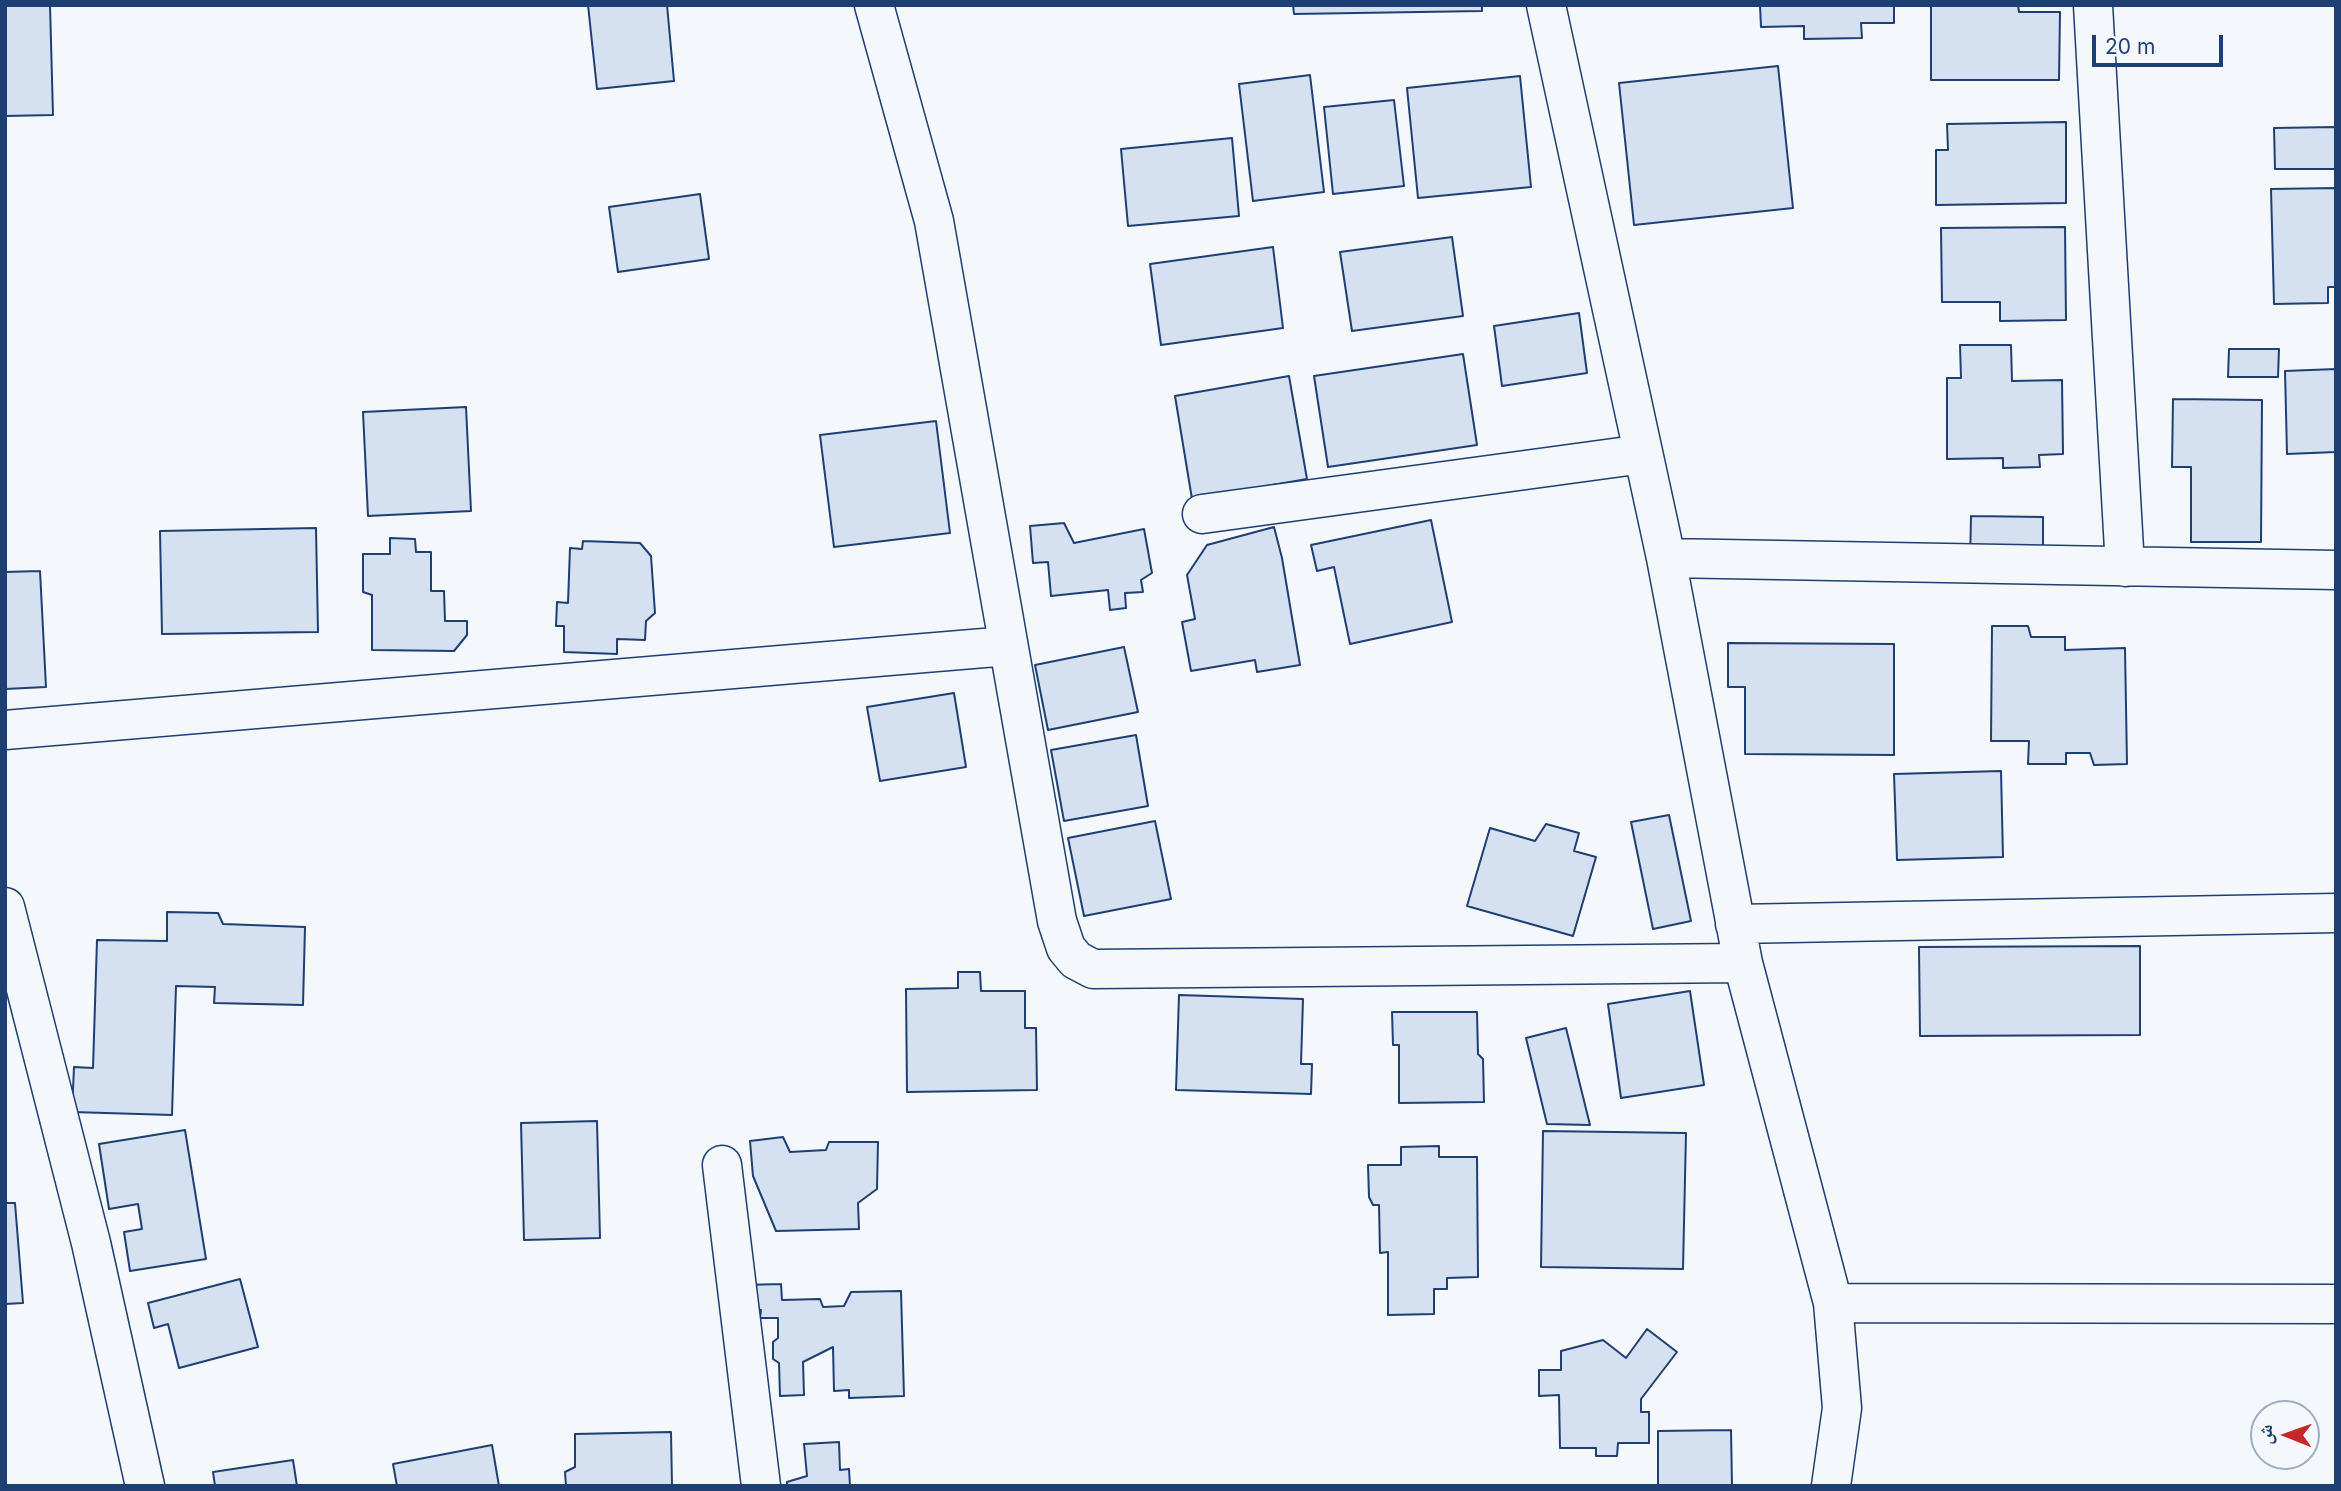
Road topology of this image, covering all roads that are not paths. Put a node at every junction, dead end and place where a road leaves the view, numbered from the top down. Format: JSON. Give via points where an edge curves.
{"nodes":[{"id":1,"x":874,"y":5,"type":"edge"},
{"id":2,"x":1546,"y":5,"type":"edge"},
{"id":3,"x":2093,"y":5,"type":"edge"},
{"id":4,"x":1643,"y":454,"type":"junction"},
{"id":5,"x":1202,"y":514,"type":"dead end"},
{"id":6,"x":1666,"y":558,"type":"junction"},
{"id":7,"x":2125,"y":567,"type":"junction"},
{"id":8,"x":2336,"y":570,"type":"edge"},
{"id":9,"x":1008,"y":646,"type":"junction"},
{"id":10,"x":5,"y":730,"type":"edge"},
{"id":11,"x":5,"y":908,"type":"edge"},
{"id":12,"x":2336,"y":913,"type":"edge"},
{"id":13,"x":1735,"y":924,"type":"junction"},
{"id":14,"x":1743,"y":963,"type":"junction"},
{"id":15,"x":722,"y":1165,"type":"dead end"},
{"id":16,"x":1833,"y":1303,"type":"junction"},
{"id":17,"x":2336,"y":1304,"type":"edge"},
{"id":18,"x":145,"y":1486,"type":"edge"},
{"id":19,"x":761,"y":1486,"type":"edge"},
{"id":20,"x":1830,"y":1486,"type":"edge"}],
"edges":[{"from":1,"to":9,"type":"street","via":[[934,220]]},
{"from":2,"to":4,"type":"street"},
{"from":3,"to":7,"type":"street"},
{"from":4,"to":5,"type":"street"},
{"from":4,"to":6,"type":"street"},
{"from":6,"to":7,"type":"street"},
{"from":6,"to":13,"type":"street"},
{"from":7,"to":8,"type":"street"},
{"from":9,"to":10,"type":"street"},
{"from":9,"to":14,"type":"street","via":[[1057,921],[1066,948],[1093,969]]},
{"from":11,"to":18,"type":"street","via":[[91,1243]]},
{"from":12,"to":13,"type":"street"},
{"from":13,"to":14,"type":"street"},
{"from":14,"to":16,"type":"street"},
{"from":15,"to":19,"type":"street"},
{"from":16,"to":17,"type":"street"},
{"from":16,"to":20,"type":"street","via":[[1842,1408]]}]}
